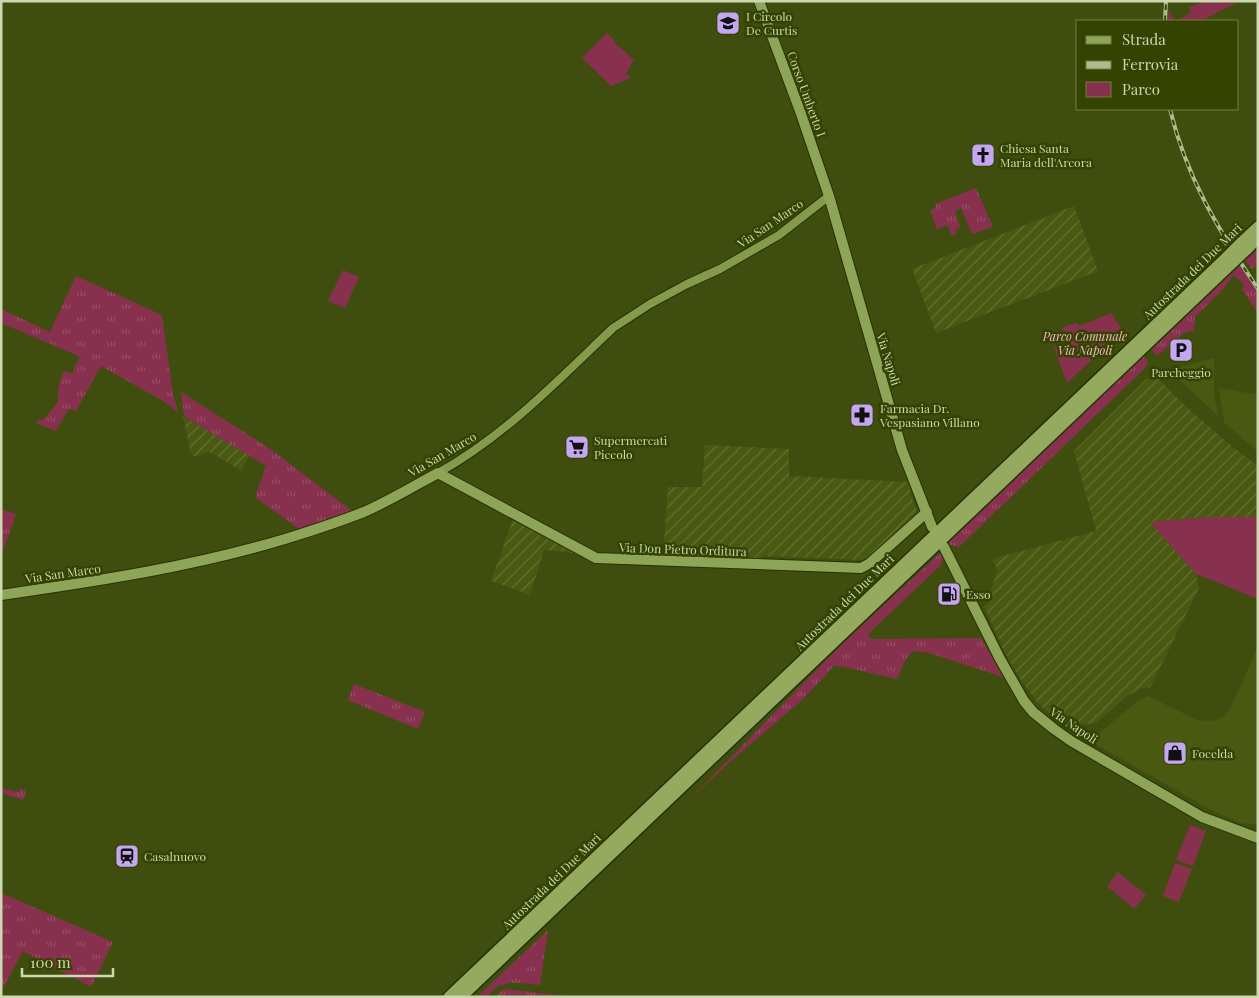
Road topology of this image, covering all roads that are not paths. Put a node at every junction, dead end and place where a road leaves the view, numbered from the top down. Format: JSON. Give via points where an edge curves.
{"nodes":[{"id":1,"x":759,"y":1,"type":"edge"},
{"id":2,"x":829,"y":196,"type":"junction"},
{"id":3,"x":1258,"y":227,"type":"edge"},
{"id":4,"x":1258,"y":238,"type":"edge"},
{"id":5,"x":1244,"y":246,"type":"junction"},
{"id":6,"x":1228,"y":261,"type":"junction"},
{"id":7,"x":438,"y":473,"type":"junction"},
{"id":8,"x":927,"y":512,"type":"junction"},
{"id":9,"x":932,"y":526,"type":"dead end"},
{"id":10,"x":944,"y":547,"type":"dead end"},
{"id":11,"x":1,"y":595,"type":"edge"},
{"id":12,"x":1253,"y":833,"type":"edge"},
{"id":13,"x":449,"y":997,"type":"edge"},
{"id":14,"x":461,"y":997,"type":"edge"}],
"edges":[{"from":1,"to":2,"type":"main road","name":"Corso Umberto I"},
{"from":2,"to":7,"type":"street","name":"Via San Marco","via":[[779,236],[631,315],[502,432]]},
{"from":2,"to":8,"type":"main road","name":"Via Napoli","via":[[902,450]]},
{"from":3,"to":5,"type":"highway","name":"Autostrada dei Due Mari"},
{"from":4,"to":5,"type":"highway","name":"Autostrada dei Due Mari"},
{"from":5,"to":6,"type":"highway","name":"Autostrada dei Due Mari","bridge":true},
{"from":6,"to":13,"type":"highway","name":"Autostrada dei Due Mari"},
{"from":6,"to":14,"type":"highway","name":"Autostrada dei Due Mari"},
{"from":7,"to":8,"type":"main road","name":"Via Don Pietro Orditura","via":[[596,558],[861,568]]},
{"from":7,"to":11,"type":"main road","name":"Via San Marco","via":[[365,511],[266,544],[162,570]]},
{"from":8,"to":9,"type":"main road","name":"Via Napoli"},
{"from":10,"to":12,"type":"main road","name":"Via Napoli","via":[[1017,690],[1033,712],[1071,741],[1194,812]]}]}
